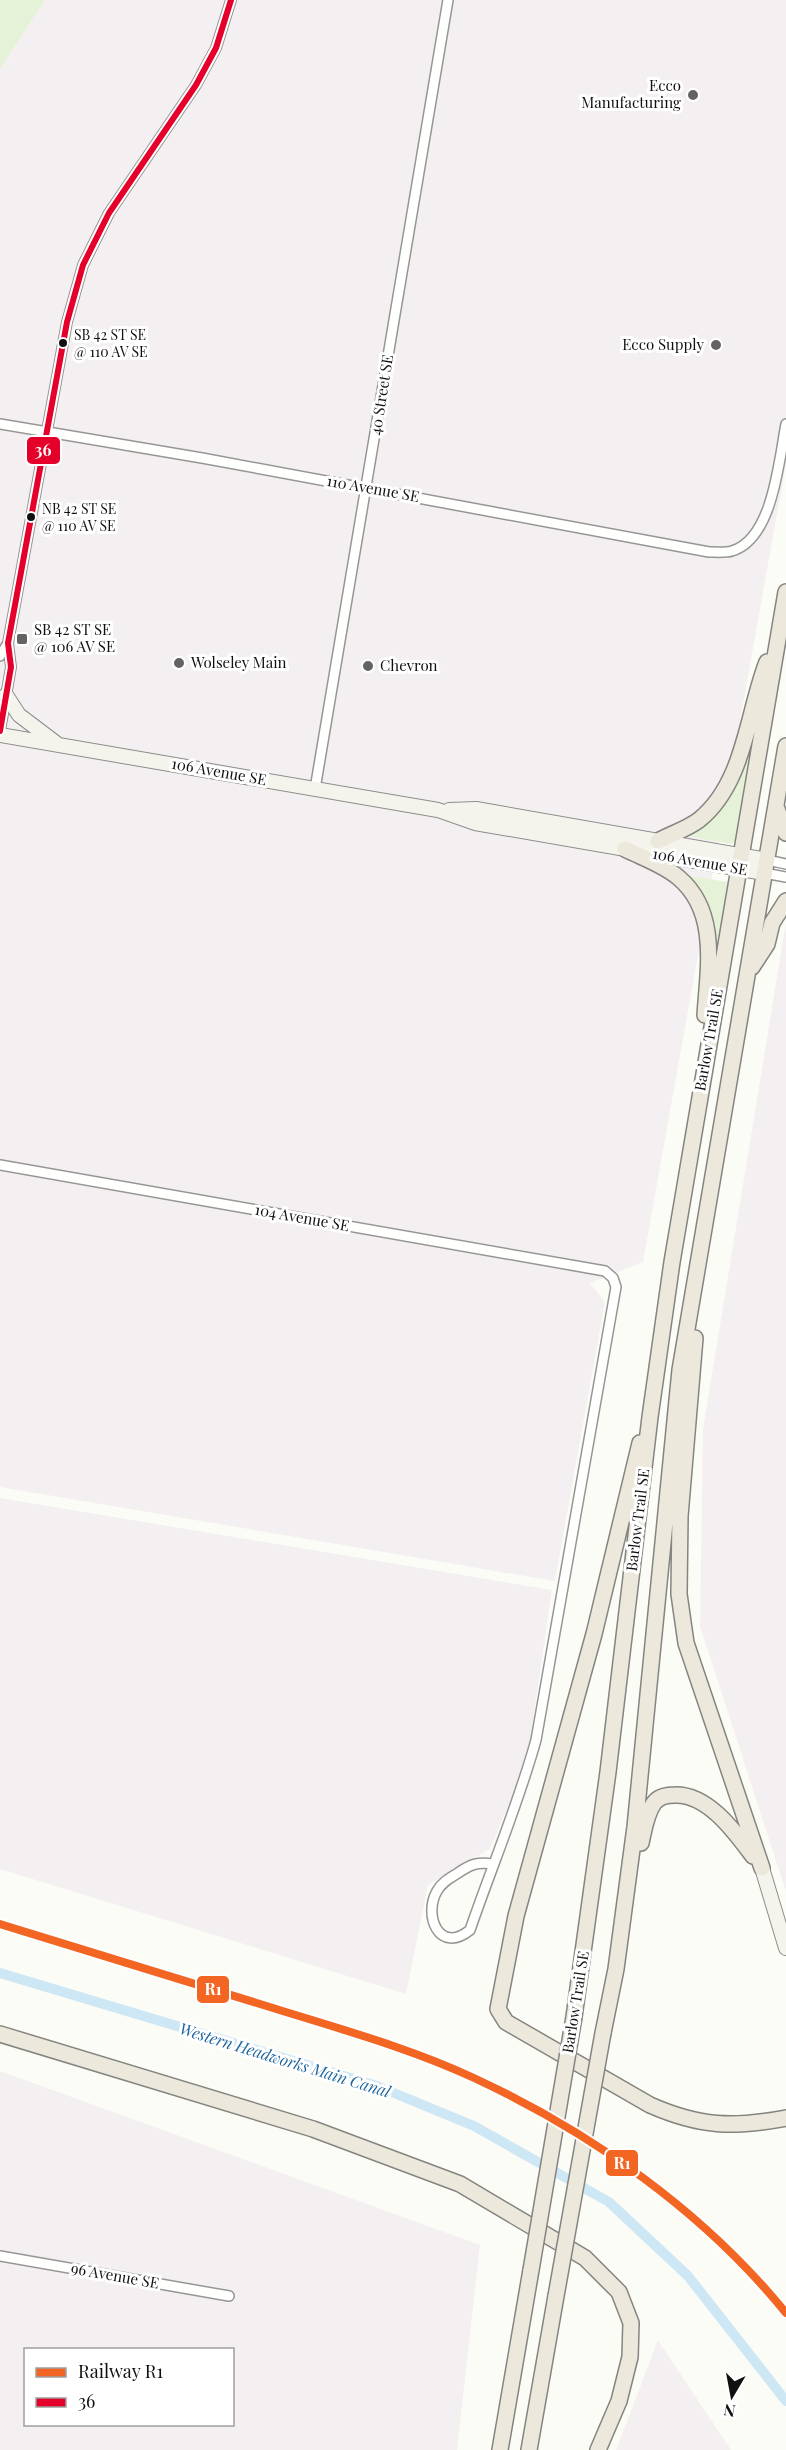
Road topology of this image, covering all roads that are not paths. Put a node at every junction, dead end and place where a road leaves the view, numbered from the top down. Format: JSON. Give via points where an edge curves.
{"nodes":[{"id":1,"x":231,"y":0,"type":"edge"},
{"id":2,"x":448,"y":0,"type":"edge"},
{"id":3,"x":0,"y":424,"type":"edge"},
{"id":4,"x":786,"y":424,"type":"edge"},
{"id":5,"x":46,"y":432,"type":"junction"},
{"id":6,"x":367,"y":489,"type":"junction"},
{"id":7,"x":786,"y":592,"type":"edge"},
{"id":8,"x":779,"y":631,"type":"junction"},
{"id":9,"x":8,"y":643,"type":"junction"},
{"id":10,"x":0,"y":656,"type":"edge"},
{"id":11,"x":6,"y":695,"type":"junction"},
{"id":12,"x":0,"y":733,"type":"edge"},
{"id":13,"x":58,"y":744,"type":"junction"},
{"id":14,"x":786,"y":746,"type":"edge"},
{"id":15,"x":315,"y":789,"type":"junction"},
{"id":16,"x":776,"y":806,"type":"junction"},
{"id":17,"x":438,"y":810,"type":"junction"},
{"id":18,"x":786,"y":833,"type":"edge"},
{"id":19,"x":658,"y":841,"type":"junction"},
{"id":20,"x":625,"y":849,"type":"junction"},
{"id":21,"x":740,"y":862,"type":"junction"},
{"id":22,"x":786,"y":864,"type":"edge"},
{"id":23,"x":766,"y":867,"type":"junction"},
{"id":24,"x":786,"y":877,"type":"edge"},
{"id":25,"x":786,"y":901,"type":"edge"},
{"id":26,"x":747,"y":975,"type":"junction"},
{"id":27,"x":700,"y":1092,"type":"junction"},
{"id":28,"x":0,"y":1165,"type":"edge"},
{"id":29,"x":701,"y":1245,"type":"junction"},
{"id":30,"x":650,"y":1417,"type":"junction"},
{"id":31,"x":493,"y":1864,"type":"junction"},
{"id":32,"x":762,"y":1868,"type":"junction"},
{"id":33,"x":622,"y":1926,"type":"junction"},
{"id":34,"x":786,"y":1948,"type":"edge"},
{"id":35,"x":0,"y":2034,"type":"edge"},
{"id":36,"x":786,"y":2118,"type":"edge"},
{"id":37,"x":0,"y":2256,"type":"edge"},
{"id":38,"x":229,"y":2296,"type":"dead end"},
{"id":39,"x":500,"y":2450,"type":"edge"},
{"id":40,"x":529,"y":2450,"type":"edge"},
{"id":41,"x":598,"y":2450,"type":"edge"}],
"edges":[{"from":1,"to":5,"type":"street","via":[[216,48],[196,85],[109,213],[83,265],[67,322]]},
{"from":2,"to":6,"type":"street","name":"40 Street SE"},
{"from":3,"to":5,"type":"street","name":"110 Avenue SE"},
{"from":4,"to":6,"type":"street","name":"110 Avenue SE","via":[[764,522],[732,551],[694,550]]},
{"from":5,"to":6,"type":"street","name":"110 Avenue SE"},
{"from":5,"to":9,"type":"street"},
{"from":6,"to":15,"type":"street","name":"40 Street SE"},
{"from":7,"to":8,"type":"main road","name":"Barlow Trail SE"},
{"from":8,"to":19,"type":"main road","via":[[757,687],[733,773],[718,801],[698,820]]},
{"from":8,"to":21,"type":"main road","name":"Barlow Trail SE"},
{"from":9,"to":10,"type":"street"},
{"from":9,"to":11,"type":"street","via":[[11,667]]},
{"from":11,"to":12,"type":"street"},
{"from":11,"to":13,"type":"street","via":[[19,715]]},
{"from":12,"to":13,"type":"street","name":"106 Avenue SE"},
{"from":13,"to":15,"type":"street","name":"106 Avenue SE"},
{"from":14,"to":16,"type":"main road","name":"Barlow Trail SE"},
{"from":15,"to":17,"type":"street","name":"106 Avenue SE"},
{"from":16,"to":18,"type":"main road"},
{"from":16,"to":23,"type":"main road","name":"Barlow Trail SE"},
{"from":17,"to":19,"type":"street","name":"106 Avenue SE","via":[[476,809]]},
{"from":17,"to":20,"type":"street","name":"106 Avenue SE","via":[[475,823]]},
{"from":19,"to":21,"type":"street","name":"106 Avenue SE"},
{"from":20,"to":21,"type":"street","name":"106 Avenue SE"},
{"from":20,"to":27,"type":"main road","via":[[678,876],[703,912],[709,947]]},
{"from":21,"to":23,"type":"street","name":"106 Avenue SE"},
{"from":21,"to":27,"type":"main road","name":"Barlow Trail SE"},
{"from":22,"to":23,"type":"street","name":"106 Avenue SE"},
{"from":23,"to":24,"type":"street","name":"106 Avenue SE"},
{"from":23,"to":26,"type":"main road","name":"Barlow Trail SE"},
{"from":25,"to":26,"type":"main road","via":[[772,922],[767,944]]},
{"from":26,"to":29,"type":"main road","name":"Barlow Trail SE"},
{"from":27,"to":30,"type":"main road","name":"Barlow Trail SE"},
{"from":28,"to":31,"type":"street","name":"104 Avenue SE","via":[[605,1271],[613,1278],[616,1287],[536,1740],[520,1797]]},
{"from":29,"to":32,"type":"main road","via":[[680,1516],[679,1594],[686,1642]]},
{"from":29,"to":33,"type":"main road","name":"Barlow Trail SE","via":[[680,1370]]},
{"from":30,"to":36,"type":"main road","via":[[637,1450],[594,1634],[516,1916],[498,2009],[506,2022],[675,2116],[707,2124],[749,2125]]},
{"from":30,"to":39,"type":"main road","name":"Barlow Trail SE","bridge":true,"via":[[610,1760],[574,2017]]},
{"from":31,"to":31,"type":"street","via":[[470,1930],[461,1937],[444,1937],[432,1921],[437,1889],[476,1862]]},
{"from":32,"to":33,"type":"main road","via":[[737,1834],[713,1811],[697,1800],[665,1795],[655,1802],[647,1818],[631,1908]]},
{"from":32,"to":34,"type":"street"},
{"from":33,"to":40,"type":"main road","name":"Barlow Trail SE","bridge":true},
{"from":35,"to":41,"type":"main road","via":[[313,2129],[460,2184],[585,2258],[619,2292],[631,2323],[630,2357],[619,2401]]},
{"from":37,"to":38,"type":"street","name":"96 Avenue SE"}]}
